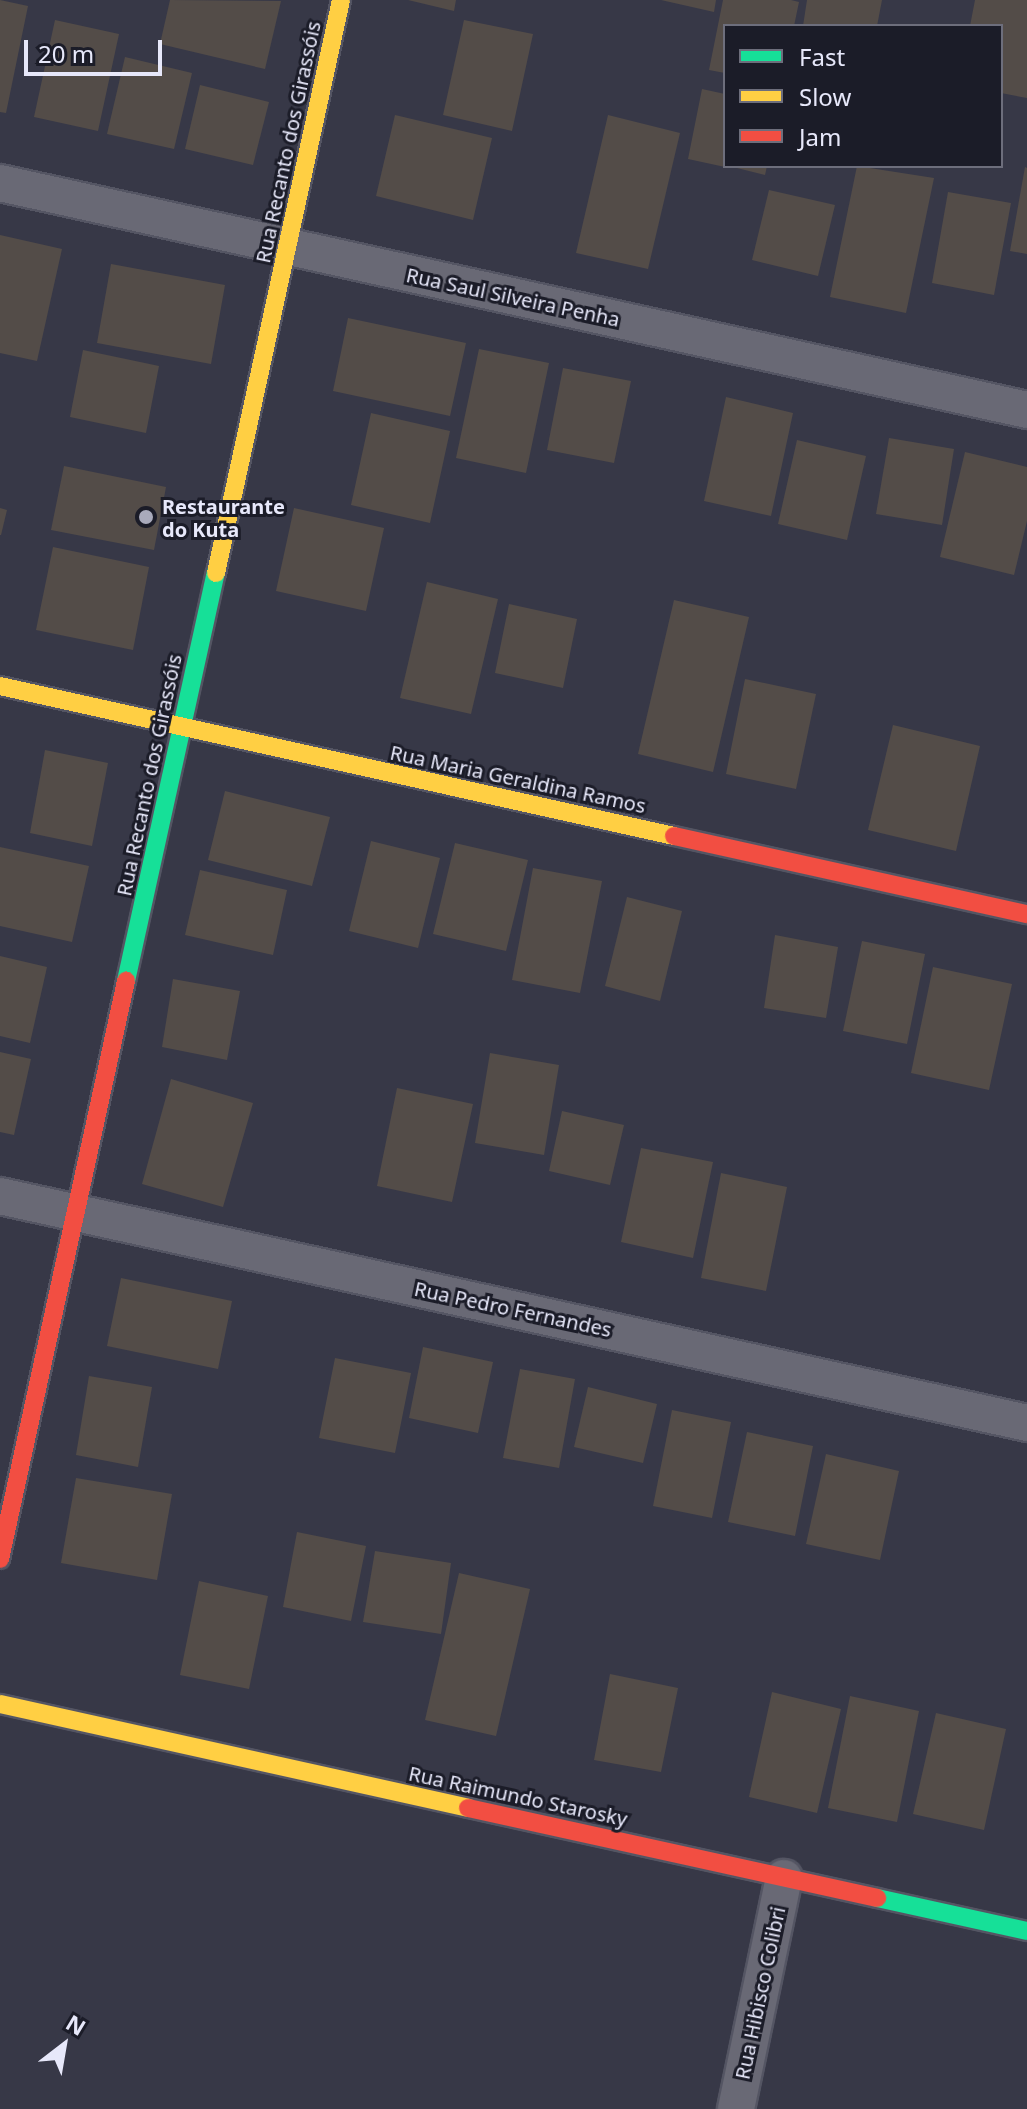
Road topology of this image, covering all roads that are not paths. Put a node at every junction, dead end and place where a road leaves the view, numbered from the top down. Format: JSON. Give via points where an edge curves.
{"nodes":[{"id":1,"x":341,"y":0,"type":"edge"},
{"id":2,"x":0,"y":183,"type":"edge"},
{"id":3,"x":287,"y":246,"type":"junction"},
{"id":4,"x":1027,"y":410,"type":"edge"},
{"id":5,"x":0,"y":686,"type":"edge"},
{"id":6,"x":182,"y":726,"type":"junction"},
{"id":7,"x":1027,"y":914,"type":"edge"},
{"id":8,"x":0,"y":1196,"type":"edge"},
{"id":9,"x":76,"y":1213,"type":"junction"},
{"id":10,"x":1027,"y":1423,"type":"edge"},
{"id":11,"x":0,"y":1559,"type":"edge"},
{"id":12,"x":0,"y":1704,"type":"edge"},
{"id":13,"x":784,"y":1878,"type":"junction"},
{"id":14,"x":1027,"y":1931,"type":"edge"},
{"id":15,"x":736,"y":2109,"type":"edge"}],
"edges":[{"from":1,"to":3,"type":"street","name":"Rua Recanto dos Girassóis"},
{"from":2,"to":3,"type":"street","name":"Rua Saul Silveira Penha"},
{"from":3,"to":4,"type":"street","name":"Rua Saul Silveira Penha"},
{"from":3,"to":6,"type":"street","name":"Rua Recanto dos Girassóis"},
{"from":5,"to":6,"type":"street","name":"Rua Maria Geraldina Ramos"},
{"from":6,"to":7,"type":"street","name":"Rua Maria Geraldina Ramos"},
{"from":6,"to":9,"type":"street","name":"Rua Recanto dos Girassóis"},
{"from":8,"to":9,"type":"street","name":"Rua Pedro Fernandes"},
{"from":9,"to":10,"type":"street","name":"Rua Pedro Fernandes"},
{"from":9,"to":11,"type":"street","name":"Rua Recanto dos Girassóis"},
{"from":12,"to":13,"type":"street","name":"Rua Raimundo Starosky"},
{"from":13,"to":14,"type":"street","name":"Rua Raimundo Starosky"},
{"from":13,"to":15,"type":"street","name":"Rua Hibisco Colibri"}]}
